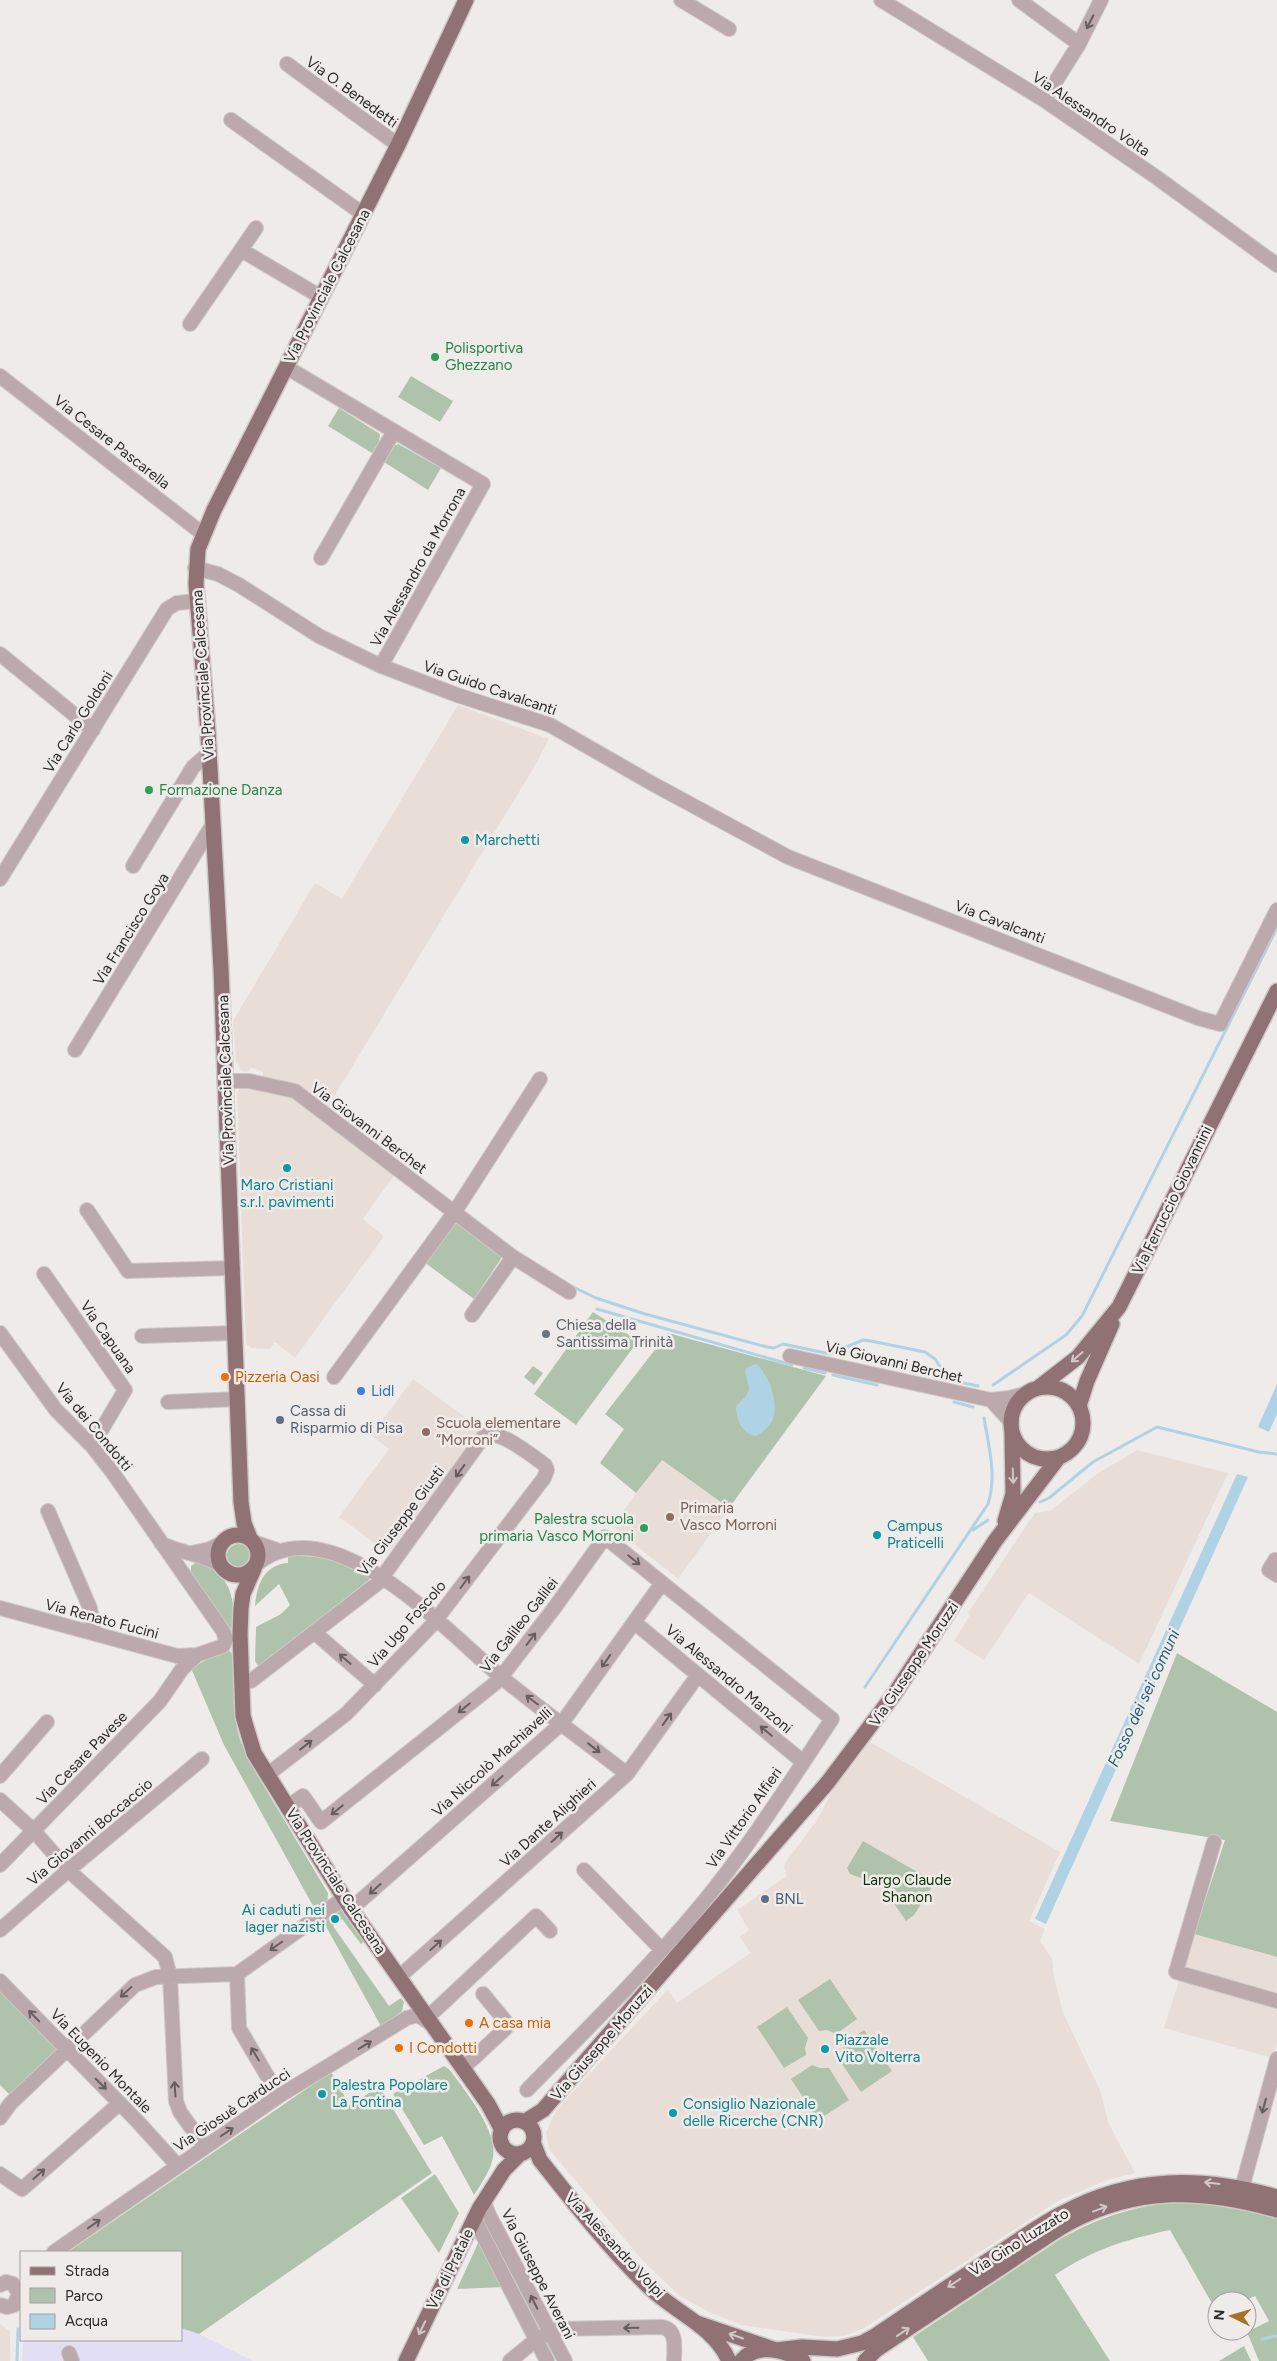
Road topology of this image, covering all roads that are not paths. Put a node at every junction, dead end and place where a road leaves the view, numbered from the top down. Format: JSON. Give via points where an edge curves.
{"nodes":[{"id":1,"x":466,"y":0,"type":"edge"},
{"id":2,"x":681,"y":0,"type":"edge"},
{"id":3,"x":881,"y":0,"type":"edge"},
{"id":4,"x":1019,"y":0,"type":"edge"},
{"id":5,"x":1101,"y":0,"type":"edge"},
{"id":6,"x":729,"y":29,"type":"dead end"},
{"id":7,"x":1079,"y":44,"type":"junction"},
{"id":8,"x":287,"y":64,"type":"dead end"},
{"id":9,"x":1044,"y":100,"type":"junction"},
{"id":10,"x":230,"y":120,"type":"dead end"},
{"id":11,"x":398,"y":145,"type":"junction"},
{"id":12,"x":363,"y":214,"type":"junction"},
{"id":13,"x":256,"y":228,"type":"dead end"},
{"id":14,"x":241,"y":250,"type":"junction"},
{"id":15,"x":1277,"y":265,"type":"edge"},
{"id":16,"x":321,"y":297,"type":"junction"},
{"id":17,"x":190,"y":324,"type":"dead end"},
{"id":18,"x":286,"y":367,"type":"junction"},
{"id":19,"x":0,"y":376,"type":"edge"},
{"id":20,"x":394,"y":431,"type":"junction"},
{"id":21,"x":203,"y":534,"type":"junction"},
{"id":22,"x":321,"y":558,"type":"dead end"},
{"id":23,"x":195,"y":568,"type":"junction"},
{"id":24,"x":197,"y":601,"type":"junction"},
{"id":25,"x":0,"y":654,"type":"edge"},
{"id":26,"x":380,"y":666,"type":"junction"},
{"id":27,"x":94,"y":730,"type":"junction"},
{"id":28,"x":209,"y":753,"type":"junction"},
{"id":29,"x":213,"y":824,"type":"junction"},
{"id":30,"x":770,"y":848,"type":"joint"},
{"id":31,"x":133,"y":866,"type":"dead end"},
{"id":32,"x":0,"y":880,"type":"edge"},
{"id":33,"x":1277,"y":910,"type":"edge"},
{"id":34,"x":1277,"y":991,"type":"edge"},
{"id":35,"x":76,"y":1050,"type":"dead end"},
{"id":36,"x":540,"y":1079,"type":"dead end"},
{"id":37,"x":227,"y":1081,"type":"junction"},
{"id":38,"x":87,"y":1210,"type":"dead end"},
{"id":39,"x":454,"y":1214,"type":"junction"},
{"id":40,"x":513,"y":1257,"type":"junction"},
{"id":41,"x":233,"y":1268,"type":"junction"},
{"id":42,"x":44,"y":1274,"type":"dead end"},
{"id":43,"x":570,"y":1292,"type":"dead end"},
{"id":44,"x":1119,"y":1307,"type":"junction"},
{"id":45,"x":472,"y":1315,"type":"dead end"},
{"id":46,"x":0,"y":1333,"type":"edge"},
{"id":47,"x":235,"y":1333,"type":"junction"},
{"id":48,"x":142,"y":1336,"type":"dead end"},
{"id":49,"x":790,"y":1356,"type":"dead end"},
{"id":50,"x":334,"y":1377,"type":"dead end"},
{"id":51,"x":1033,"y":1390,"type":"junction"},
{"id":52,"x":238,"y":1400,"type":"junction"},
{"id":53,"x":991,"y":1400,"type":"junction"},
{"id":54,"x":168,"y":1402,"type":"dead end"},
{"id":55,"x":1079,"y":1406,"type":"junction"},
{"id":56,"x":1012,"y":1425,"type":"junction"},
{"id":57,"x":92,"y":1446,"type":"junction"},
{"id":58,"x":1058,"y":1457,"type":"junction"},
{"id":59,"x":547,"y":1470,"type":"joint"},
{"id":60,"x":241,"y":1502,"type":"junction"},
{"id":61,"x":48,"y":1511,"type":"dead end"},
{"id":62,"x":227,"y":1540,"type":"junction"},
{"id":63,"x":252,"y":1540,"type":"junction"},
{"id":64,"x":995,"y":1542,"type":"junction"},
{"id":65,"x":160,"y":1543,"type":"junction"},
{"id":66,"x":280,"y":1551,"type":"junction"},
{"id":67,"x":186,"y":1554,"type":"junction"},
{"id":68,"x":1277,"y":1561,"type":"edge"},
{"id":69,"x":255,"y":1567,"type":"junction"},
{"id":70,"x":225,"y":1569,"type":"junction"},
{"id":71,"x":181,"y":1573,"type":"junction"},
{"id":72,"x":1277,"y":1574,"type":"edge"},
{"id":73,"x":383,"y":1576,"type":"junction"},
{"id":74,"x":662,"y":1583,"type":"junction"},
{"id":75,"x":0,"y":1608,"type":"edge"},
{"id":76,"x":240,"y":1608,"type":"junction"},
{"id":77,"x":436,"y":1620,"type":"junction"},
{"id":78,"x":634,"y":1622,"type":"junction"},
{"id":79,"x":314,"y":1632,"type":"junction"},
{"id":80,"x":94,"y":1633,"type":"junction"},
{"id":81,"x":197,"y":1655,"type":"joint"},
{"id":82,"x":180,"y":1663,"type":"junction"},
{"id":83,"x":698,"y":1675,"type":"junction"},
{"id":84,"x":501,"y":1677,"type":"junction"},
{"id":85,"x":251,"y":1682,"type":"dead end"},
{"id":86,"x":375,"y":1685,"type":"junction"},
{"id":87,"x":47,"y":1722,"type":"dead end"},
{"id":88,"x":562,"y":1723,"type":"junction"},
{"id":89,"x":202,"y":1759,"type":"dead end"},
{"id":90,"x":803,"y":1762,"type":"junction"},
{"id":91,"x":627,"y":1774,"type":"junction"},
{"id":92,"x":267,"y":1775,"type":"junction"},
{"id":93,"x":0,"y":1776,"type":"edge"},
{"id":94,"x":0,"y":1800,"type":"edge"},
{"id":95,"x":287,"y":1807,"type":"junction"},
{"id":96,"x":34,"y":1831,"type":"junction"},
{"id":97,"x":1214,"y":1842,"type":"dead end"},
{"id":98,"x":0,"y":1865,"type":"edge"},
{"id":99,"x":68,"y":1870,"type":"junction"},
{"id":100,"x":584,"y":1870,"type":"dead end"},
{"id":101,"x":348,"y":1904,"type":"junction"},
{"id":102,"x":0,"y":1930,"type":"edge"},
{"id":103,"x":550,"y":1931,"type":"dead end"},
{"id":104,"x":661,"y":1949,"type":"junction"},
{"id":105,"x":237,"y":1974,"type":"junction"},
{"id":106,"x":170,"y":1976,"type":"junction"},
{"id":107,"x":399,"y":1977,"type":"junction"},
{"id":108,"x":0,"y":1981,"type":"edge"},
{"id":109,"x":483,"y":1994,"type":"dead end"},
{"id":110,"x":1277,"y":2001,"type":"edge"},
{"id":111,"x":431,"y":2022,"type":"junction"},
{"id":112,"x":66,"y":2050,"type":"junction"},
{"id":113,"x":1277,"y":2060,"type":"edge"},
{"id":114,"x":463,"y":2068,"type":"junction"},
{"id":115,"x":527,"y":2090,"type":"dead end"},
{"id":116,"x":0,"y":2094,"type":"edge"},
{"id":117,"x":279,"y":2096,"type":"junction"},
{"id":118,"x":120,"y":2103,"type":"junction"},
{"id":119,"x":10,"y":2104,"type":"junction"},
{"id":120,"x":488,"y":2104,"type":"junction"},
{"id":121,"x":0,"y":2118,"type":"edge"},
{"id":122,"x":502,"y":2130,"type":"junction"},
{"id":123,"x":525,"y":2137,"type":"junction"},
{"id":124,"x":205,"y":2147,"type":"junction"},
{"id":125,"x":505,"y":2149,"type":"junction"},
{"id":126,"x":178,"y":2166,"type":"junction"},
{"id":127,"x":0,"y":2174,"type":"edge"},
{"id":128,"x":498,"y":2180,"type":"junction"},
{"id":129,"x":1242,"y":2188,"type":"junction"},
{"id":130,"x":1277,"y":2197,"type":"edge"},
{"id":131,"x":484,"y":2201,"type":"junction"},
{"id":132,"x":1277,"y":2210,"type":"edge"},
{"id":133,"x":474,"y":2218,"type":"junction"},
{"id":134,"x":55,"y":2251,"type":"edge"},
{"id":135,"x":0,"y":2285,"type":"edge"},
{"id":136,"x":19,"y":2285,"type":"edge"},
{"id":137,"x":0,"y":2305,"type":"edge"},
{"id":138,"x":697,"y":2323,"type":"junction"},
{"id":139,"x":549,"y":2331,"type":"junction"},
{"id":140,"x":536,"y":2339,"type":"junction"},
{"id":141,"x":776,"y":2350,"type":"junction"},
{"id":142,"x":406,"y":2361,"type":"edge"},
{"id":143,"x":510,"y":2361,"type":"edge"},
{"id":144,"x":547,"y":2361,"type":"edge"},
{"id":145,"x":565,"y":2361,"type":"edge"},
{"id":146,"x":674,"y":2361,"type":"edge"},
{"id":147,"x":728,"y":2361,"type":"edge"},
{"id":148,"x":741,"y":2361,"type":"edge"},
{"id":149,"x":803,"y":2361,"type":"edge"},
{"id":150,"x":865,"y":2361,"type":"edge"}],
"edges":[{"from":1,"to":11,"type":"main road","name":"Via Provinciale Calcesana"},
{"from":2,"to":6,"type":"street"},
{"from":3,"to":9,"type":"street","name":"Via Alessandro Volta"},
{"from":4,"to":7,"type":"street"},
{"from":5,"to":7,"type":"street","one_way":true},
{"from":7,"to":9,"type":"street"},
{"from":8,"to":11,"type":"street","name":"Via O. Benedetti"},
{"from":9,"to":15,"type":"street","name":"Via Alessandro Volta"},
{"from":10,"to":12,"type":"street"},
{"from":11,"to":12,"type":"main road","name":"Via Provinciale Calcesana"},
{"from":12,"to":16,"type":"main road","name":"Via Provinciale Calcesana"},
{"from":13,"to":14,"type":"street"},
{"from":14,"to":16,"type":"street"},
{"from":14,"to":17,"type":"street"},
{"from":16,"to":18,"type":"main road","name":"Via Provinciale Calcesana"},
{"from":18,"to":20,"type":"street"},
{"from":18,"to":21,"type":"main road","name":"Via Provinciale Calcesana"},
{"from":19,"to":21,"type":"street","name":"Via Cesare Pascarella"},
{"from":20,"to":22,"type":"street"},
{"from":20,"to":26,"type":"street","name":"Via Alessandro da Morrona","via":[[483,484]]},
{"from":21,"to":23,"type":"main road","name":"Via Provinciale Calcesana"},
{"from":23,"to":24,"type":"main road","name":"Via Provinciale Calcesana"},
{"from":23,"to":26,"type":"street","name":"Via Guido Cavalcanti","via":[[218,574],[239,585],[319,636]]},
{"from":24,"to":27,"type":"street","name":"Via Carlo Goldoni","via":[[176,603],[167,608]]},
{"from":24,"to":28,"type":"main road","name":"Via Provinciale Calcesana"},
{"from":25,"to":27,"type":"street"},
{"from":26,"to":30,"type":"street","name":"Via Guido Cavalcanti","via":[[550,725]]},
{"from":27,"to":32,"type":"street","name":"Via Carlo Goldoni"},
{"from":28,"to":29,"type":"main road","name":"Via Provinciale Calcesana"},
{"from":28,"to":31,"type":"street","via":[[193,767]]},
{"from":29,"to":35,"type":"street","name":"Via Francisco Goya"},
{"from":29,"to":37,"type":"main road","name":"Via Provinciale Calcesana"},
{"from":30,"to":33,"type":"street","name":"Via Cavalcanti","via":[[907,905],[1220,1024]]},
{"from":34,"to":44,"type":"main road","name":"Via Ferruccio Giovannini"},
{"from":36,"to":39,"type":"street"},
{"from":37,"to":39,"type":"street","name":"Via Giovanni Berchet","via":[[249,1081],[295,1092]]},
{"from":37,"to":41,"type":"main road","name":"Via Provinciale Calcesana"},
{"from":38,"to":41,"type":"street","via":[[128,1271]]},
{"from":39,"to":40,"type":"street","name":"Via Giovanni Berchet"},
{"from":39,"to":50,"type":"street"},
{"from":40,"to":43,"type":"street","name":"Via Giovanni Berchet"},
{"from":40,"to":45,"type":"street"},
{"from":41,"to":47,"type":"main road","name":"Via Provinciale Calcesana"},
{"from":42,"to":57,"type":"street","name":"Via Capuana","via":[[125,1390]]},
{"from":44,"to":51,"type":"main road","name":"Via Ferruccio Giovannini","one_way":true,"via":[[1078,1357]]},
{"from":44,"to":55,"type":"main road"},
{"from":46,"to":57,"type":"street","name":"Via dei Condotti","via":[[56,1410]]},
{"from":47,"to":48,"type":"street"},
{"from":47,"to":52,"type":"main road","name":"Via Provinciale Calcesana"},
{"from":49,"to":53,"type":"street","name":"Via Giovanni Berchet"},
{"from":51,"to":53,"type":"street","name":"Via Giovanni Berchet"},
{"from":51,"to":55,"type":"main road","via":[[1048,1387],[1062,1390]]},
{"from":51,"to":56,"type":"main road","via":[[1017,1404]]},
{"from":52,"to":54,"type":"street"},
{"from":52,"to":60,"type":"main road","name":"Via Provinciale Calcesana"},
{"from":53,"to":56,"type":"street"},
{"from":55,"to":58,"type":"main road","via":[[1083,1421],[1081,1436],[1073,1448]]},
{"from":56,"to":58,"type":"main road","via":[[1016,1440],[1028,1453],[1042,1458]]},
{"from":56,"to":64,"type":"main road","name":"Via Giuseppe Moruzzi","one_way":true,"via":[[1013,1494]]},
{"from":57,"to":65,"type":"street","name":"Via dei Condotti"},
{"from":58,"to":64,"type":"main road","name":"Via Giuseppe Moruzzi"},
{"from":59,"to":73,"type":"street","name":"Via Giuseppe Giusti","one_way":true,"via":[[545,1465],[500,1435],[487,1434]]},
{"from":77,"to":59,"type":"street","name":"Via Ugo Foscolo","one_way":true},
{"from":60,"to":62,"type":"main road","name":"Via Provinciale Calcesana","via":[[238,1526]]},
{"from":60,"to":63,"type":"main road","name":"Via Provinciale Calcesana","via":[[244,1522]]},
{"from":61,"to":80,"type":"street","via":[[90,1608]]},
{"from":62,"to":63,"type":"main road","via":[[244,1536]]},
{"from":62,"to":67,"type":"street"},
{"from":62,"to":70,"type":"main road","via":[[218,1554]]},
{"from":63,"to":66,"type":"street"},
{"from":63,"to":69,"type":"main road","via":[[259,1553]]},
{"from":64,"to":123,"type":"main road","name":"Via Giuseppe Moruzzi","via":[[895,1693],[828,1782],[795,1833],[684,1960],[660,1976],[543,2110]]},
{"from":65,"to":67,"type":"street"},
{"from":65,"to":71,"type":"street","name":"Via dei Condotti"},
{"from":66,"to":69,"type":"street","via":[[264,1558]]},
{"from":66,"to":73,"type":"street","via":[[310,1549],[328,1552],[358,1562]]},
{"from":67,"to":70,"type":"street","via":[[208,1558]]},
{"from":67,"to":71,"type":"street"},
{"from":68,"to":72,"type":"street","via":[[1269,1570]]},
{"from":69,"to":70,"type":"main road","via":[[245,1575]]},
{"from":69,"to":76,"type":"main road","name":"Via Provinciale Calcesana"},
{"from":70,"to":76,"type":"main road","name":"Via Provinciale Calcesana","via":[[236,1586]]},
{"from":71,"to":81,"type":"street","name":"Via dei Condotti","via":[[225,1636],[225,1642],[218,1648]]},
{"from":73,"to":77,"type":"street"},
{"from":73,"to":79,"type":"street","name":"Via Giuseppe Giusti"},
{"from":74,"to":78,"type":"street"},
{"from":84,"to":74,"type":"street","name":"Via Galileo Galilei","one_way":true,"via":[[605,1537]]},
{"from":74,"to":90,"type":"street","name":"Via Vittorio Alfieri","via":[[832,1720]]},
{"from":75,"to":80,"type":"street","name":"Via Renato Fucini"},
{"from":76,"to":92,"type":"main road","name":"Via Provinciale Calcesana","via":[[243,1716],[251,1747]]},
{"from":77,"to":84,"type":"street"},
{"from":77,"to":86,"type":"street","name":"Via Ugo Foscolo"},
{"from":78,"to":83,"type":"street","name":"Via Alessandro Manzoni"},
{"from":78,"to":88,"type":"street","name":"Via Niccolò Machiavelli","one_way":true},
{"from":79,"to":85,"type":"street","name":"Via Giuseppe Giusti"},
{"from":86,"to":79,"type":"street","one_way":true},
{"from":80,"to":82,"type":"street","name":"Via Renato Fucini"},
{"from":81,"to":82,"type":"street","name":"Via Cesare Pavese"},
{"from":82,"to":96,"type":"street","name":"Via Cesare Pavese","via":[[160,1701]]},
{"from":90,"to":83,"type":"street","name":"Via Alessandro Manzoni","one_way":true},
{"from":91,"to":83,"type":"street","name":"Via Dante Alighieri","one_way":true},
{"from":88,"to":84,"type":"street","one_way":true},
{"from":84,"to":95,"type":"street","name":"Via Galileo Galilei","one_way":true,"via":[[321,1822],[303,1796]]},
{"from":92,"to":86,"type":"street","name":"Via Ugo Foscolo","one_way":true,"via":[[346,1714]]},
{"from":87,"to":93,"type":"street"},
{"from":88,"to":91,"type":"street","one_way":true},
{"from":88,"to":101,"type":"street","name":"Via Niccolò Machiavelli","one_way":true},
{"from":89,"to":99,"type":"street","name":"Via Giovanni Boccaccio"},
{"from":90,"to":104,"type":"street","name":"Via Vittorio Alfieri","via":[[710,1893]]},
{"from":107,"to":91,"type":"street","name":"Via Dante Alighieri","one_way":true},
{"from":92,"to":95,"type":"main road","name":"Via Provinciale Calcesana"},
{"from":94,"to":96,"type":"street"},
{"from":95,"to":101,"type":"main road","name":"Via Provinciale Calcesana"},
{"from":96,"to":98,"type":"street","name":"Via Cesare Pavese"},
{"from":96,"to":99,"type":"street"},
{"from":97,"to":110,"type":"street","via":[[1176,1972]]},
{"from":99,"to":102,"type":"street","name":"Via Giovanni Boccaccio"},
{"from":99,"to":106,"type":"street","via":[[165,1957]]},
{"from":100,"to":104,"type":"street"},
{"from":101,"to":105,"type":"street","name":"Via Niccolò Machiavelli","one_way":true},
{"from":101,"to":107,"type":"main road","name":"Via Provinciale Calcesana"},
{"from":103,"to":111,"type":"street","via":[[536,1916]]},
{"from":104,"to":115,"type":"street","name":"Via Vittorio Alfieri"},
{"from":105,"to":106,"type":"street"},
{"from":117,"to":105,"type":"street","one_way":true,"via":[[239,2028]]},
{"from":106,"to":112,"type":"street","one_way":true,"via":[[156,1977],[135,1985]]},
{"from":124,"to":106,"type":"street","one_way":true,"via":[[176,2101]]},
{"from":107,"to":111,"type":"main road","name":"Via Provinciale Calcesana"},
{"from":112,"to":108,"type":"street","name":"Via Eugenio Montale","one_way":true},
{"from":109,"to":114,"type":"street","via":[[507,2023],[506,2028]]},
{"from":111,"to":114,"type":"main road","name":"Via Provinciale Calcesana"},
{"from":117,"to":111,"type":"street","name":"Via Giosuè Carducci","one_way":true,"via":[[412,2016],[420,2015]]},
{"from":112,"to":118,"type":"street","name":"Via Eugenio Montale","one_way":true},
{"from":112,"to":119,"type":"street"},
{"from":113,"to":129,"type":"street","one_way":true},
{"from":114,"to":120,"type":"main road","name":"Via Provinciale Calcesana"},
{"from":116,"to":119,"type":"street"},
{"from":124,"to":117,"type":"street","name":"Via Giosuè Carducci","one_way":true},
{"from":118,"to":126,"type":"street","name":"Via Eugenio Montale"},
{"from":127,"to":118,"type":"street","one_way":true,"via":[[22,2189]]},
{"from":119,"to":121,"type":"street"},
{"from":120,"to":122,"type":"main road","name":"Via Provinciale Calcesana"},
{"from":120,"to":123,"type":"main road"},
{"from":122,"to":123,"type":"main road","via":[[506,2124]]},
{"from":122,"to":125,"type":"main road","name":"Via Provinciale Calcesana","via":[[500,2140]]},
{"from":123,"to":125,"type":"main road","via":[[512,2153]]},
{"from":123,"to":128,"type":"main road","name":"Via di Pratale"},
{"from":123,"to":138,"type":"main road","name":"Via Alessandro Volpi","via":[[540,2160],[649,2287]]},
{"from":124,"to":126,"type":"street","name":"Via Giosuè Carducci"},
{"from":125,"to":128,"type":"main road","name":"Via di Pratale"},
{"from":134,"to":126,"type":"street","name":"Via Giosuè Carducci","one_way":true},
{"from":128,"to":131,"type":"main road","name":"Via di Pratale"},
{"from":129,"to":130,"type":"main road","name":"Via Gino Luzzato"},
{"from":129,"to":141,"type":"main road","name":"Via Gino Luzzato","one_way":true,"via":[[1206,2182],[1176,2182],[1105,2194],[1055,2217],[866,2341],[837,2349],[798,2347]]},
{"from":131,"to":133,"type":"main road","name":"Via di Pratale"},
{"from":139,"to":131,"type":"street","name":"Via Giuseppe Averani","one_way":true},
{"from":150,"to":132,"type":"main road","name":"Via Gino Luzzato","one_way":true,"via":[[876,2350],[1042,2240],[1105,2207],[1148,2197],[1188,2194],[1229,2198]]},
{"from":133,"to":140,"type":"street"},
{"from":133,"to":142,"type":"main road","name":"Via di Pratale","one_way":true},
{"from":135,"to":136,"type":"street"},
{"from":136,"to":137,"type":"street","via":[[15,2304]]},
{"from":141,"to":138,"type":"main road","name":"Via Alessandro Volpi","one_way":true},
{"from":138,"to":147,"type":"main road","name":"Via Alessandro Volpi","via":[[722,2349]]},
{"from":139,"to":140,"type":"street"},
{"from":139,"to":145,"type":"street","name":"Via Giuseppe Averani"},
{"from":146,"to":139,"type":"street","one_way":true,"via":[[674,2339],[670,2330],[661,2327]]},
{"from":140,"to":143,"type":"street"},
{"from":140,"to":144,"type":"street"},
{"from":141,"to":148,"type":"main road","name":"Via Gino Luzzato","via":[[751,2353]]},
{"from":141,"to":149,"type":"main road","name":"Via Alessandro Volpi"}]}
